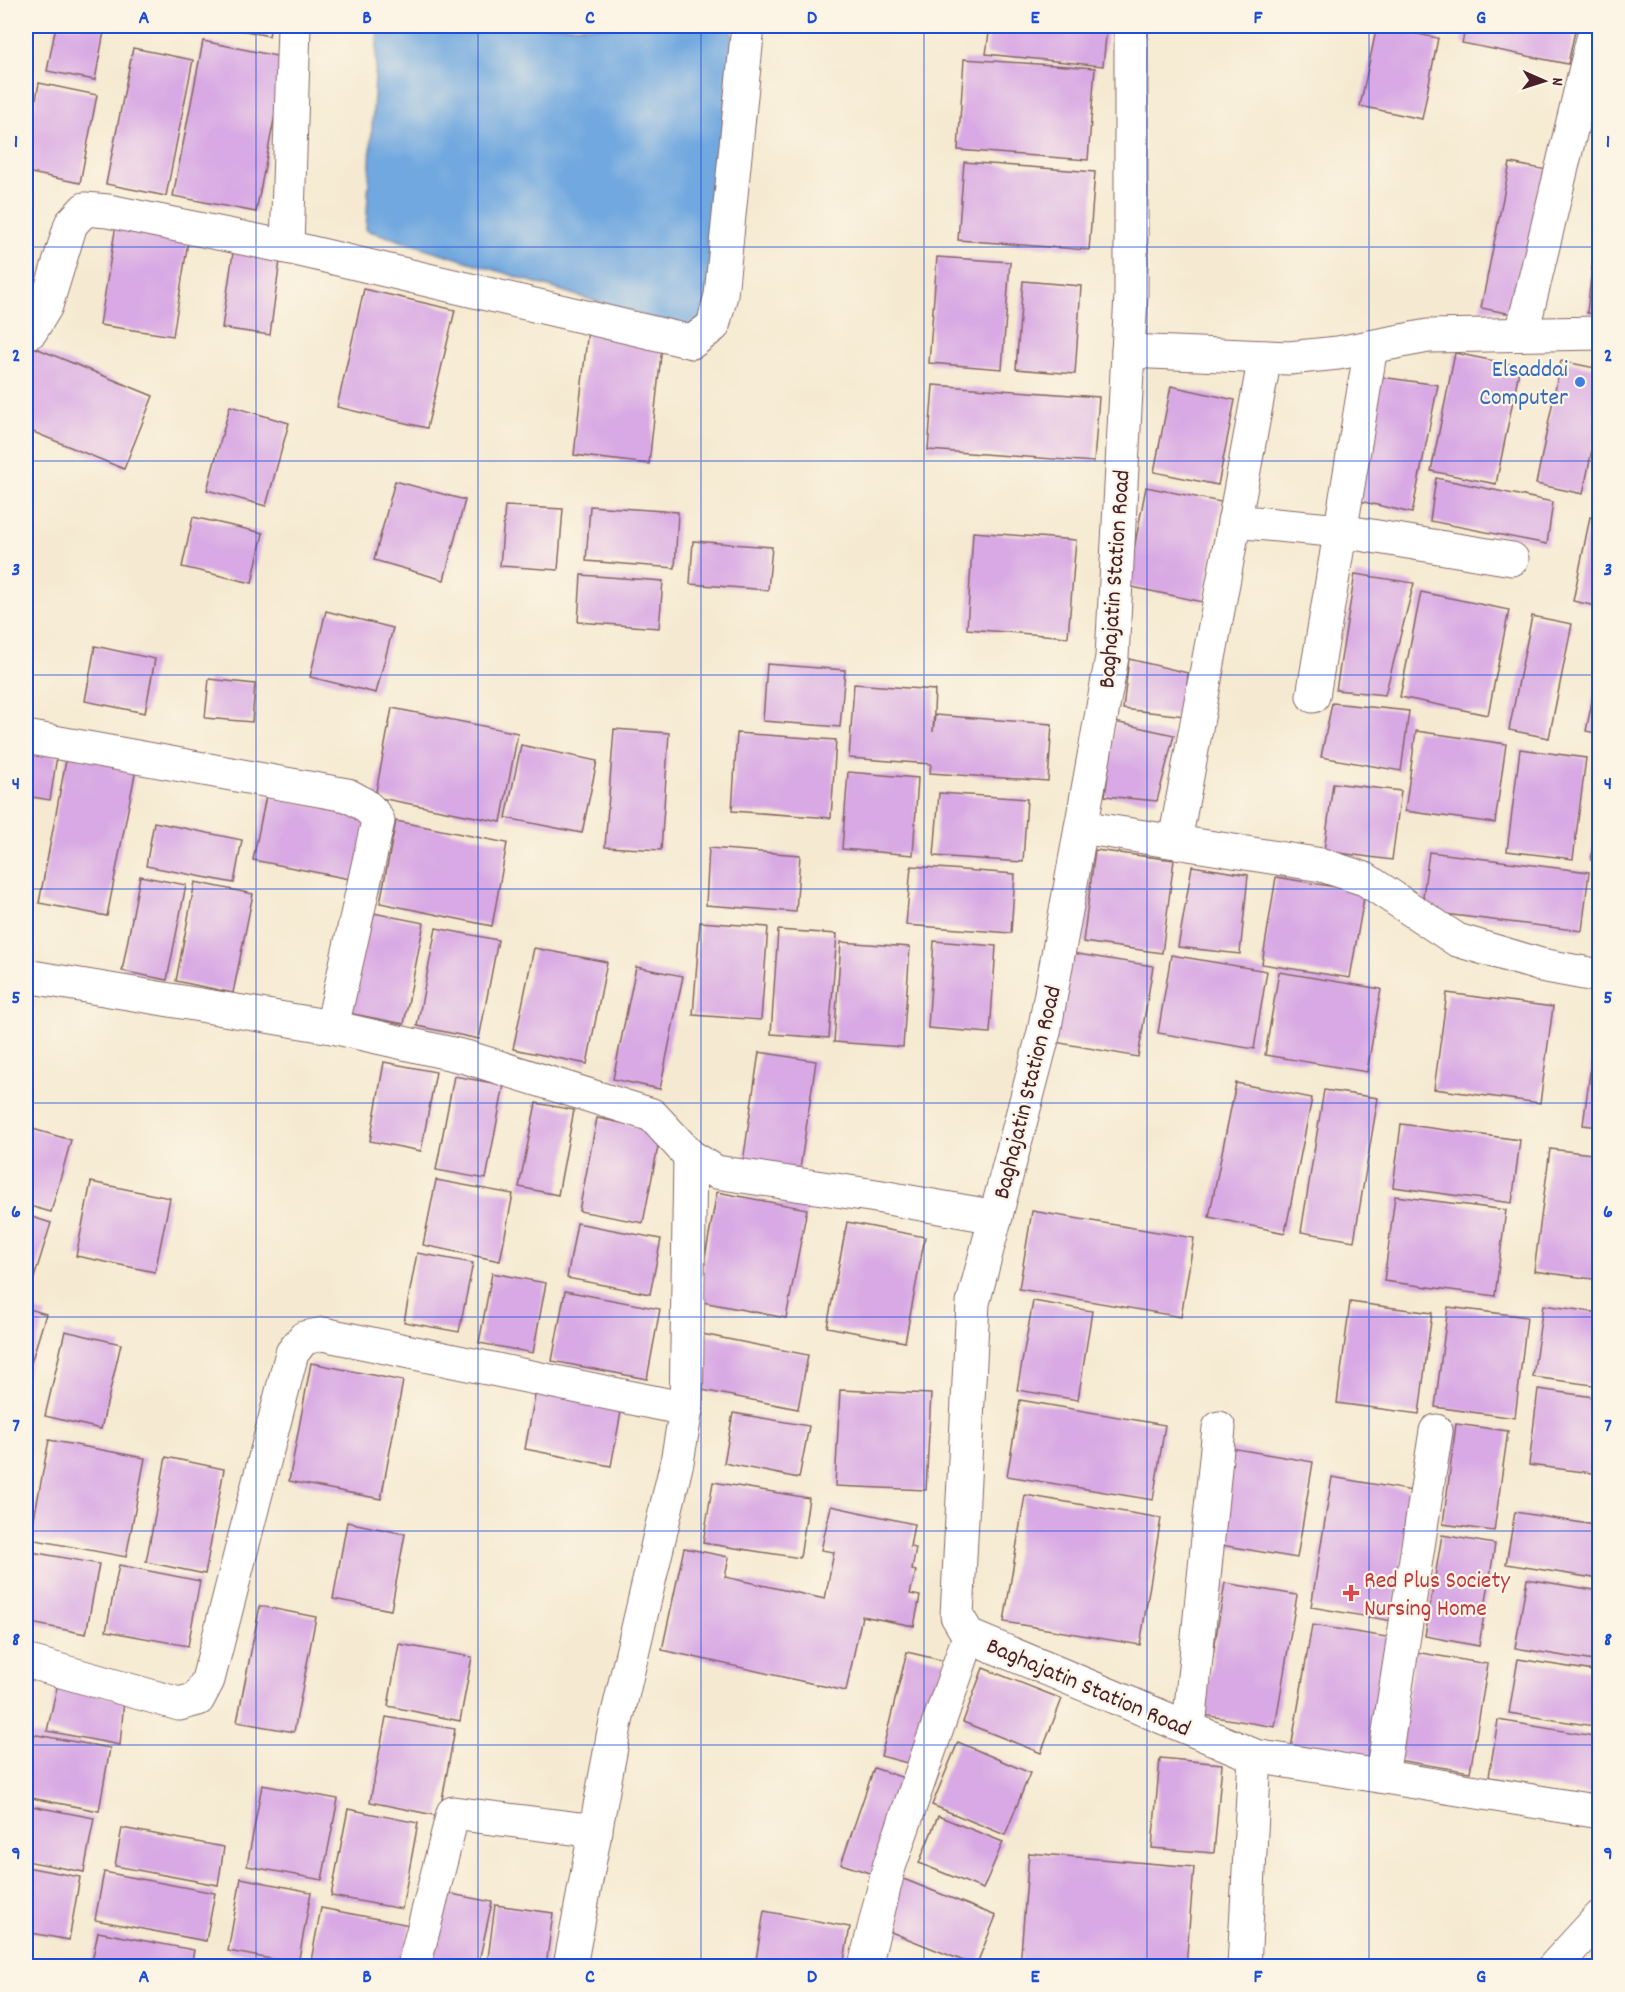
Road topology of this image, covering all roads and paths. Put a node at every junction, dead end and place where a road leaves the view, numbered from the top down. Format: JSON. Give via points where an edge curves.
{"nodes":[{"id":1,"x":294,"y":26,"type":"edge"},
{"id":2,"x":748,"y":26,"type":"edge"},
{"id":3,"x":1131,"y":26,"type":"edge"},
{"id":4,"x":1596,"y":26,"type":"edge"},
{"id":5,"x":287,"y":247,"type":"junction"},
{"id":6,"x":26,"y":332,"type":"edge"},
{"id":7,"x":1522,"y":333,"type":"junction"},
{"id":8,"x":1599,"y":333,"type":"edge"},
{"id":9,"x":1371,"y":347,"type":"junction"},
{"id":10,"x":1128,"y":351,"type":"junction"},
{"id":11,"x":1265,"y":357,"type":"junction"},
{"id":12,"x":1234,"y":520,"type":"junction"},
{"id":13,"x":1341,"y":531,"type":"junction"},
{"id":14,"x":1512,"y":559,"type":"dead end"},
{"id":15,"x":1312,"y":696,"type":"dead end"},
{"id":16,"x":26,"y":737,"type":"edge"},
{"id":17,"x":1081,"y":827,"type":"junction"},
{"id":18,"x":1175,"y":841,"type":"junction"},
{"id":19,"x":26,"y":976,"type":"edge"},
{"id":20,"x":1599,"y":976,"type":"edge"},
{"id":21,"x":332,"y":1027,"type":"junction"},
{"id":22,"x":690,"y":1156,"type":"junction"},
{"id":23,"x":996,"y":1217,"type":"junction"},
{"id":24,"x":687,"y":1409,"type":"junction"},
{"id":25,"x":1219,"y":1428,"type":"dead end"},
{"id":26,"x":1436,"y":1431,"type":"dead end"},
{"id":27,"x":969,"y":1636,"type":"junction"},
{"id":28,"x":26,"y":1661,"type":"edge"},
{"id":29,"x":1189,"y":1727,"type":"junction"},
{"id":30,"x":1255,"y":1756,"type":"junction"},
{"id":31,"x":1382,"y":1776,"type":"junction"},
{"id":32,"x":1599,"y":1812,"type":"edge"},
{"id":33,"x":596,"y":1831,"type":"junction"},
{"id":34,"x":1599,"y":1917,"type":"edge"},
{"id":35,"x":414,"y":1966,"type":"edge"},
{"id":36,"x":570,"y":1966,"type":"edge"},
{"id":37,"x":865,"y":1966,"type":"edge"},
{"id":38,"x":1244,"y":1966,"type":"edge"},
{"id":39,"x":1555,"y":1966,"type":"edge"}],
"edges":[{"from":1,"to":5,"type":"street"},
{"from":2,"to":5,"type":"street","via":[[721,294],[712,326],[692,342]]},
{"from":3,"to":10,"type":"street","name":"Baghajatin Station Road"},
{"from":4,"to":7,"type":"street"},
{"from":5,"to":6,"type":"street","via":[[86,209],[71,224],[46,306],[31,331]]},
{"from":7,"to":8,"type":"street"},
{"from":7,"to":9,"type":"street","via":[[1428,336]]},
{"from":9,"to":11,"type":"street","via":[[1299,357]]},
{"from":9,"to":13,"type":"street"},
{"from":10,"to":11,"type":"street"},
{"from":10,"to":17,"type":"street","name":"Baghajatin Station Road","via":[[1112,657]]},
{"from":11,"to":12,"type":"street"},
{"from":12,"to":13,"type":"street"},
{"from":12,"to":18,"type":"street"},
{"from":13,"to":14,"type":"street"},
{"from":13,"to":15,"type":"street"},
{"from":16,"to":21,"type":"street","via":[[347,795],[373,811],[378,821]]},
{"from":17,"to":18,"type":"street"},
{"from":17,"to":23,"type":"street","name":"Baghajatin Station Road","via":[[1044,1032]]},
{"from":18,"to":20,"type":"street","via":[[1322,865],[1365,879],[1457,940],[1541,965]]},
{"from":19,"to":21,"type":"street"},
{"from":21,"to":22,"type":"street","via":[[466,1057],[652,1115]]},
{"from":22,"to":23,"type":"street","via":[[716,1172]]},
{"from":22,"to":24,"type":"street"},
{"from":23,"to":27,"type":"street","name":"Baghajatin Station Road","via":[[974,1303],[957,1616]]},
{"from":24,"to":28,"type":"street","via":[[323,1334],[304,1338],[292,1353],[208,1680],[198,1699],[179,1704]]},
{"from":24,"to":33,"type":"street","via":[[615,1726]]},
{"from":25,"to":29,"type":"street"},
{"from":26,"to":31,"type":"street"},
{"from":27,"to":29,"type":"street","name":"Baghajatin Station Road"},
{"from":27,"to":37,"type":"street","via":[[889,1867]]},
{"from":29,"to":30,"type":"street","name":"Baghajatin Station Road"},
{"from":30,"to":31,"type":"street","name":"Baghajatin Station Road"},
{"from":30,"to":38,"type":"street"},
{"from":31,"to":32,"type":"street","name":"Baghajatin Station Road"},
{"from":33,"to":35,"type":"street","via":[[453,1813]]},
{"from":33,"to":36,"type":"street"},
{"from":34,"to":39,"type":"street"}]}
